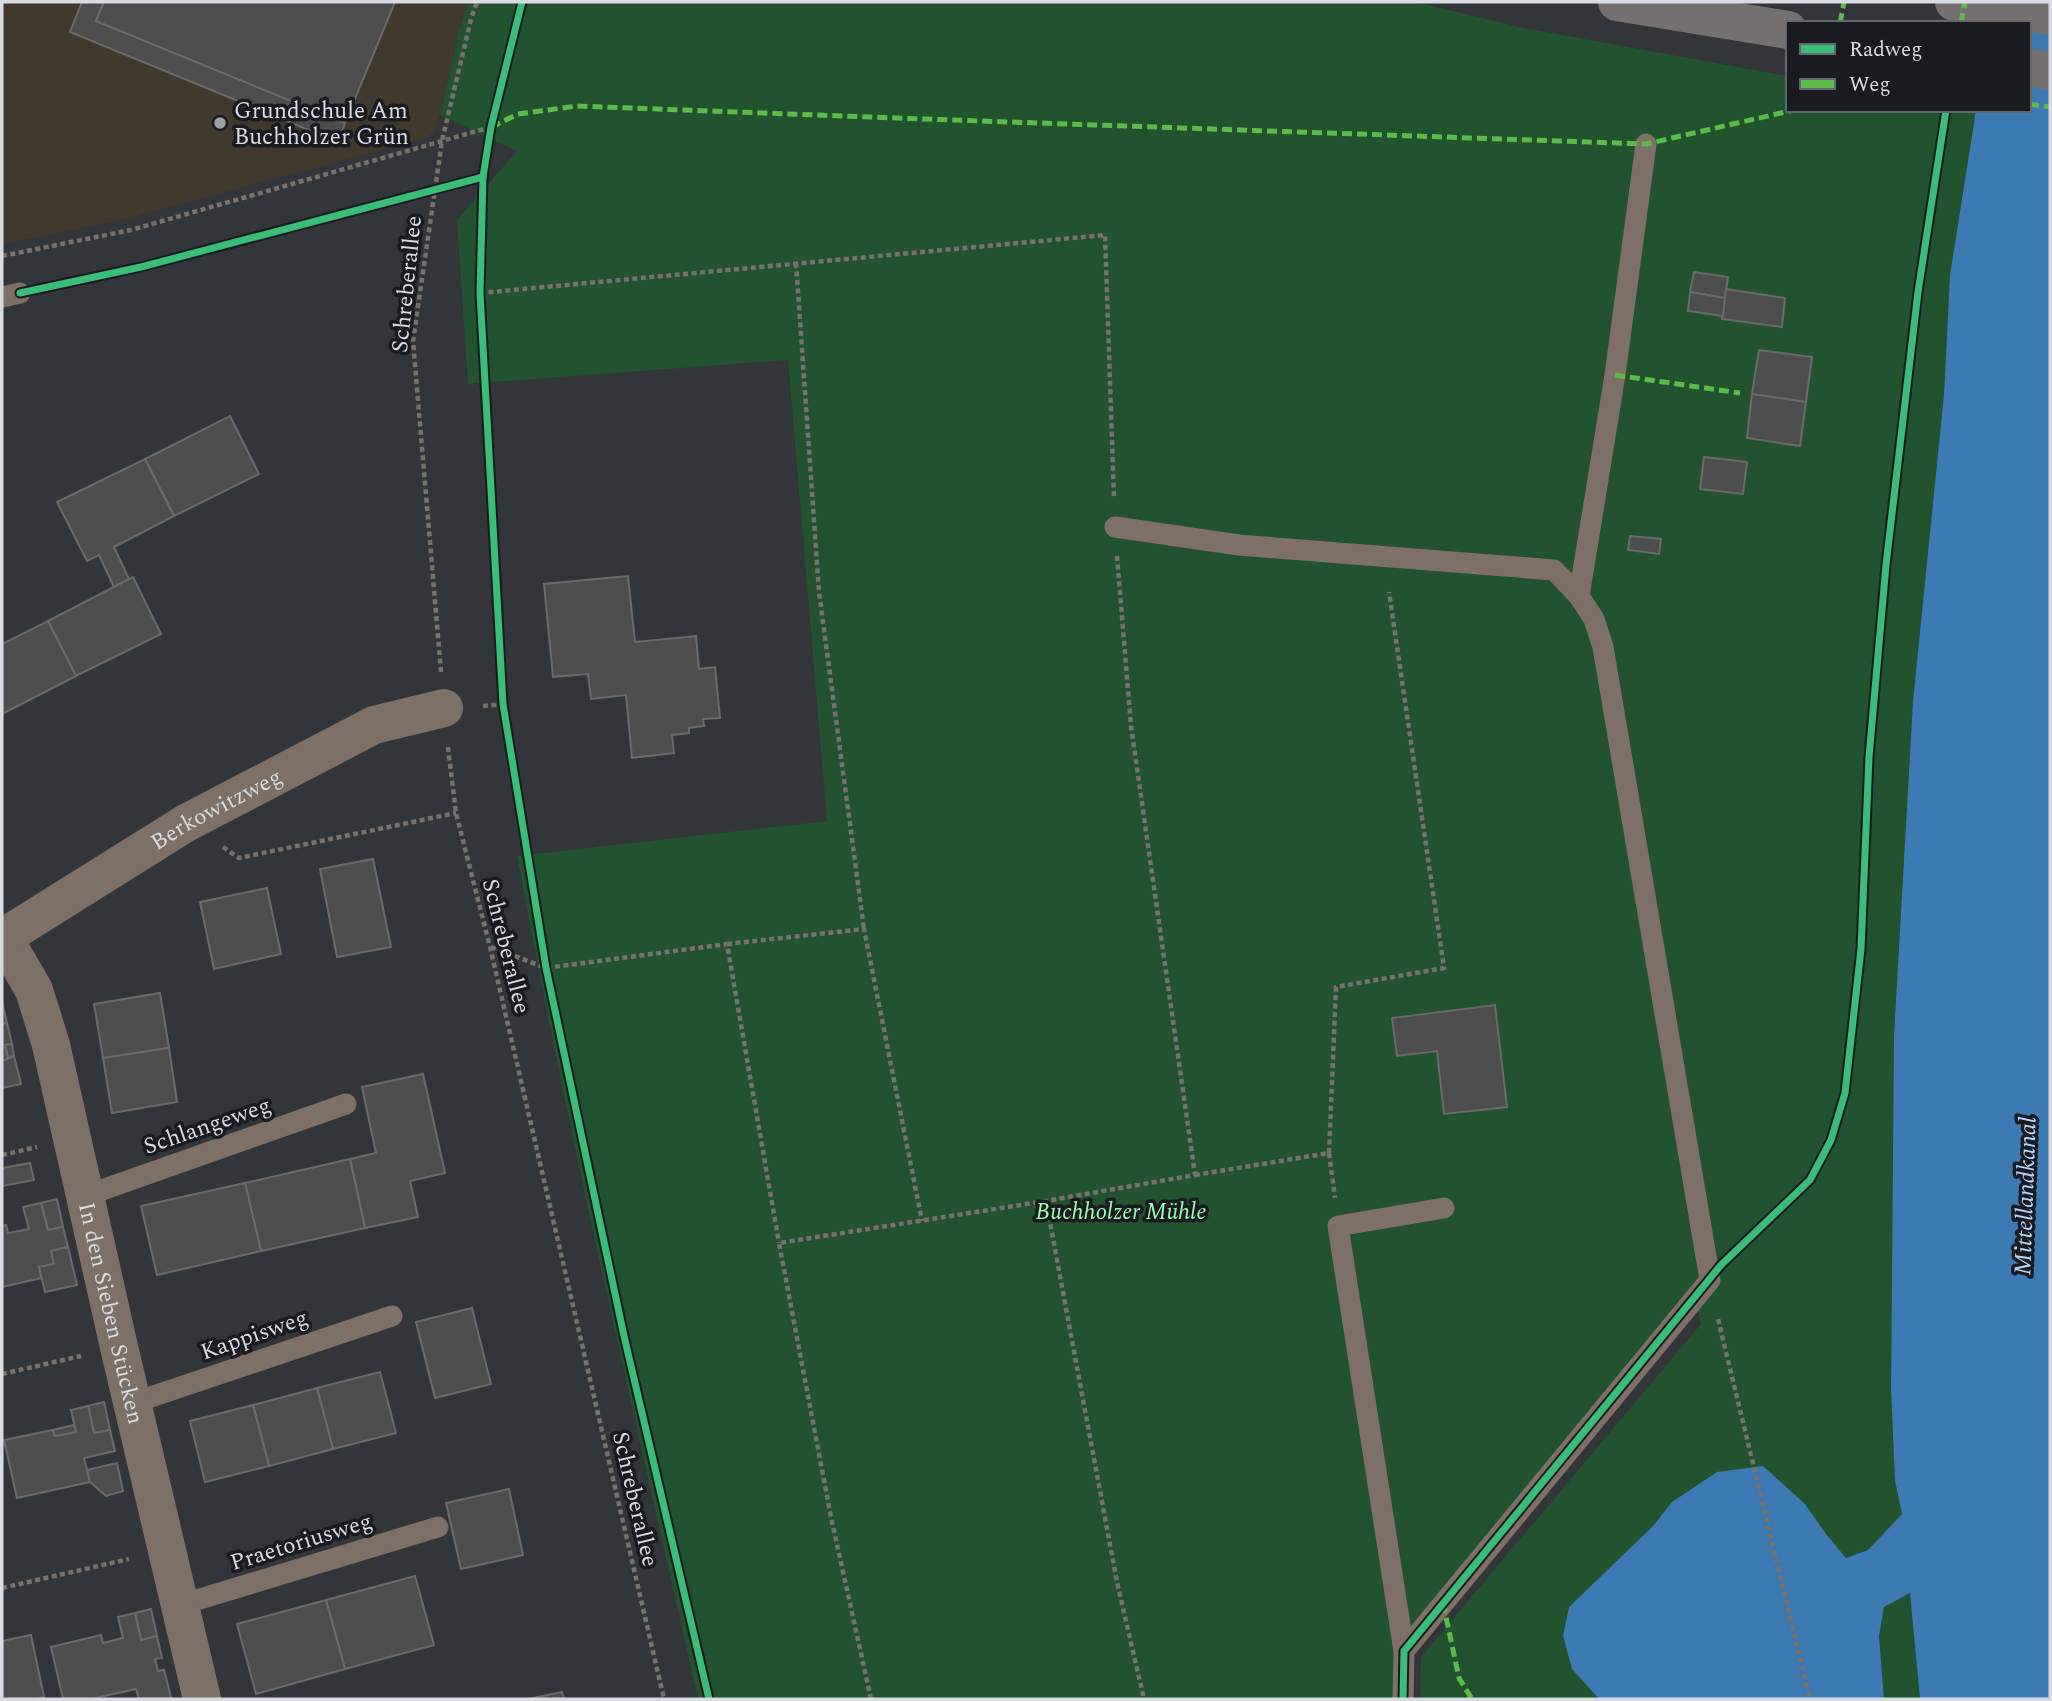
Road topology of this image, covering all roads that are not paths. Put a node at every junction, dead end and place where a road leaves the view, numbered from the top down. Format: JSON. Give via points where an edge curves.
{"nodes":[{"id":1,"x":1617,"y":2,"type":"edge"},
{"id":2,"x":1954,"y":2,"type":"edge"},
{"id":3,"x":2050,"y":16,"type":"edge"},
{"id":4,"x":1786,"y":30,"type":"edge"},
{"id":5,"x":2031,"y":68,"type":"edge"},
{"id":6,"x":2050,"y":71,"type":"edge"},
{"id":7,"x":1646,"y":144,"type":"dead end"},
{"id":8,"x":1115,"y":527,"type":"road end"},
{"id":9,"x":1579,"y":596,"type":"junction"},
{"id":10,"x":444,"y":708,"type":"road end"},
{"id":11,"x":3,"y":936,"type":"edge"},
{"id":12,"x":346,"y":1104,"type":"dead end"},
{"id":13,"x":85,"y":1196,"type":"junction"},
{"id":14,"x":1444,"y":1208,"type":"dead end"},
{"id":15,"x":392,"y":1316,"type":"dead end"},
{"id":16,"x":133,"y":1403,"type":"junction"},
{"id":17,"x":438,"y":1527,"type":"dead end"},
{"id":18,"x":180,"y":1605,"type":"junction"},
{"id":19,"x":1404,"y":1651,"type":"junction"},
{"id":20,"x":202,"y":1699,"type":"edge"},
{"id":21,"x":1403,"y":1699,"type":"edge"}],
"edges":[{"from":1,"to":4,"type":"highway"},
{"from":2,"to":3,"type":"highway"},
{"from":5,"to":6,"type":"highway"},
{"from":7,"to":9,"type":"lane"},
{"from":8,"to":9,"type":"lane","via":[[1239,545],[1554,570]]},
{"from":9,"to":19,"type":"lane","via":[[1603,647],[1710,1280]]},
{"from":10,"to":11,"type":"street","name":"Berkowitzweg","via":[[374,725],[187,823]]},
{"from":11,"to":13,"type":"street","name":"In den Sieben Stücken","via":[[34,990]]},
{"from":12,"to":13,"type":"lane","name":"Schlangeweg"},
{"from":13,"to":16,"type":"street","name":"In den Sieben Stücken"},
{"from":14,"to":19,"type":"lane","via":[[1338,1226]]},
{"from":15,"to":16,"type":"lane","name":"Kappisweg"},
{"from":16,"to":18,"type":"street","name":"In den Sieben Stücken"},
{"from":17,"to":18,"type":"lane","name":"Praetoriusweg"},
{"from":18,"to":20,"type":"street","name":"In den Sieben Stücken"},
{"from":19,"to":21,"type":"lane"}]}
